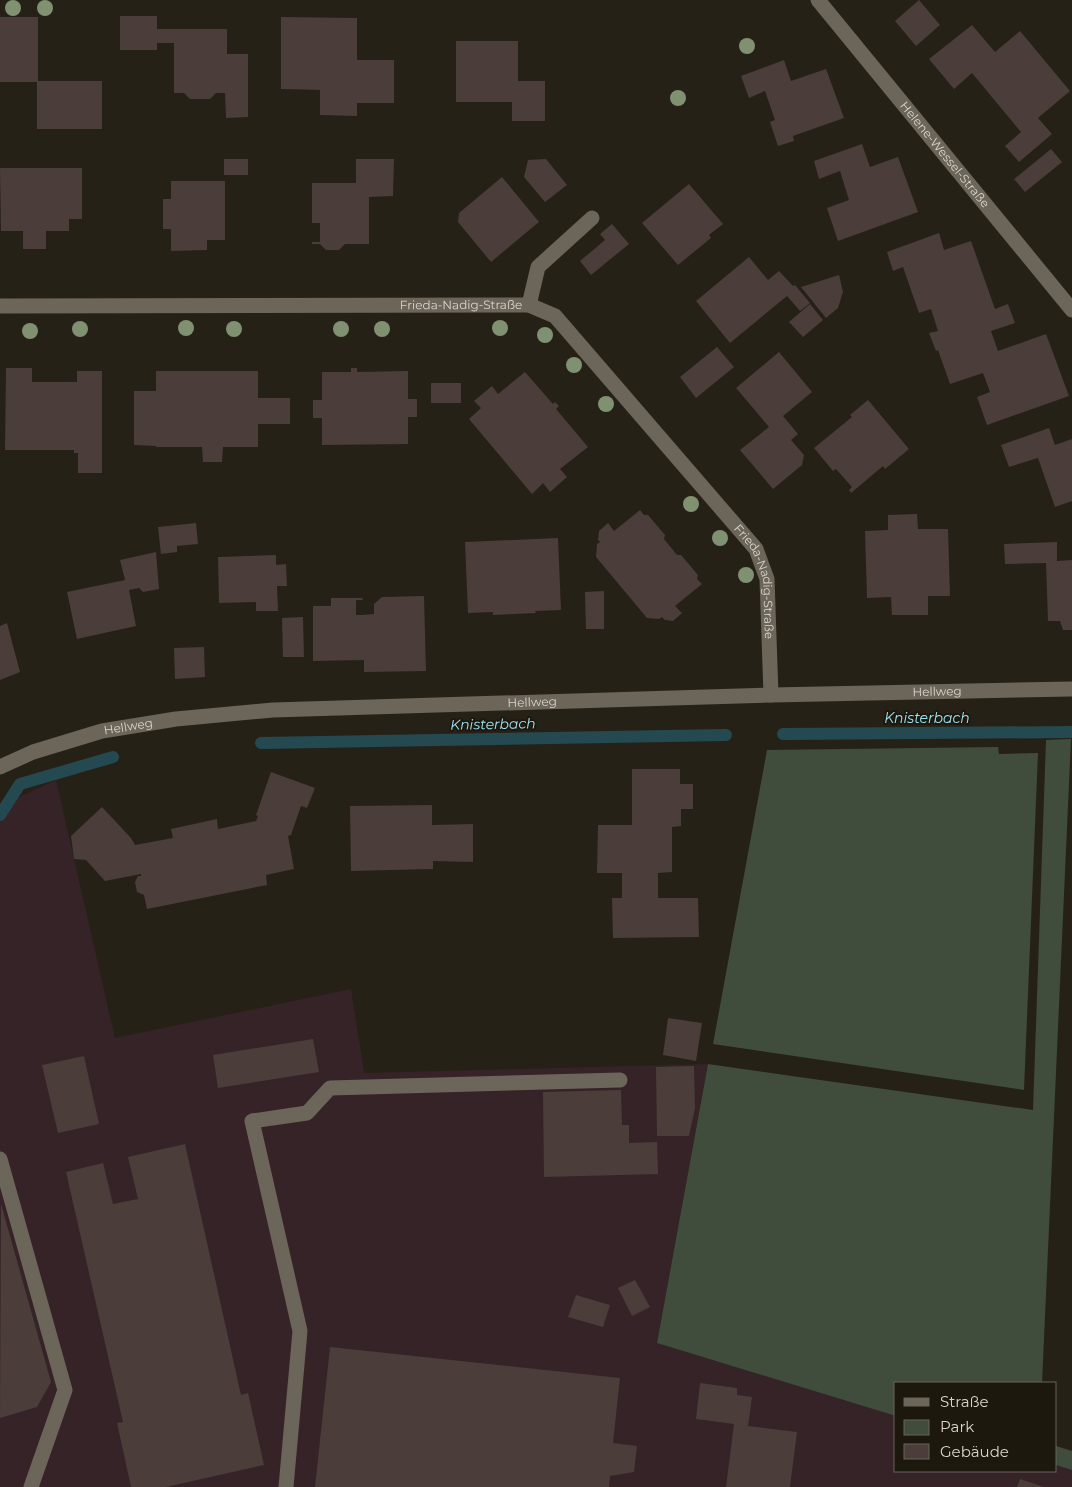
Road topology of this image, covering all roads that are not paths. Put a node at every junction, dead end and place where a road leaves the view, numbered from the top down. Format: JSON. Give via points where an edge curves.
{"nodes":[{"id":1,"x":818,"y":0,"type":"edge"},
{"id":2,"x":592,"y":218,"type":"dead end"},
{"id":3,"x":529,"y":305,"type":"junction"},
{"id":4,"x":0,"y":306,"type":"edge"},
{"id":5,"x":1072,"y":310,"type":"edge"},
{"id":6,"x":1072,"y":689,"type":"edge"},
{"id":7,"x":771,"y":695,"type":"junction"},
{"id":8,"x":0,"y":767,"type":"edge"},
{"id":9,"x":620,"y":1080,"type":"dead end"},
{"id":10,"x":0,"y":1160,"type":"edge"},
{"id":11,"x":31,"y":1487,"type":"edge"},
{"id":12,"x":286,"y":1487,"type":"edge"}],
"edges":[{"from":1,"to":5,"type":"street","name":"Helene-Wessel-Straße"},
{"from":2,"to":3,"type":"street","via":[[538,267]]},
{"from":3,"to":4,"type":"street","name":"Frieda-Nadig-Straße"},
{"from":3,"to":7,"type":"street","name":"Frieda-Nadig-Straße","via":[[556,316],[756,549],[767,579]]},
{"from":6,"to":7,"type":"street","name":"Hellweg"},
{"from":7,"to":8,"type":"street","name":"Hellweg","via":[[273,710],[176,719],[102,731],[33,752]]},
{"from":9,"to":12,"type":"street","via":[[330,1088],[307,1113],[252,1121],[300,1331]]},
{"from":10,"to":11,"type":"street","via":[[65,1390]]}]}
